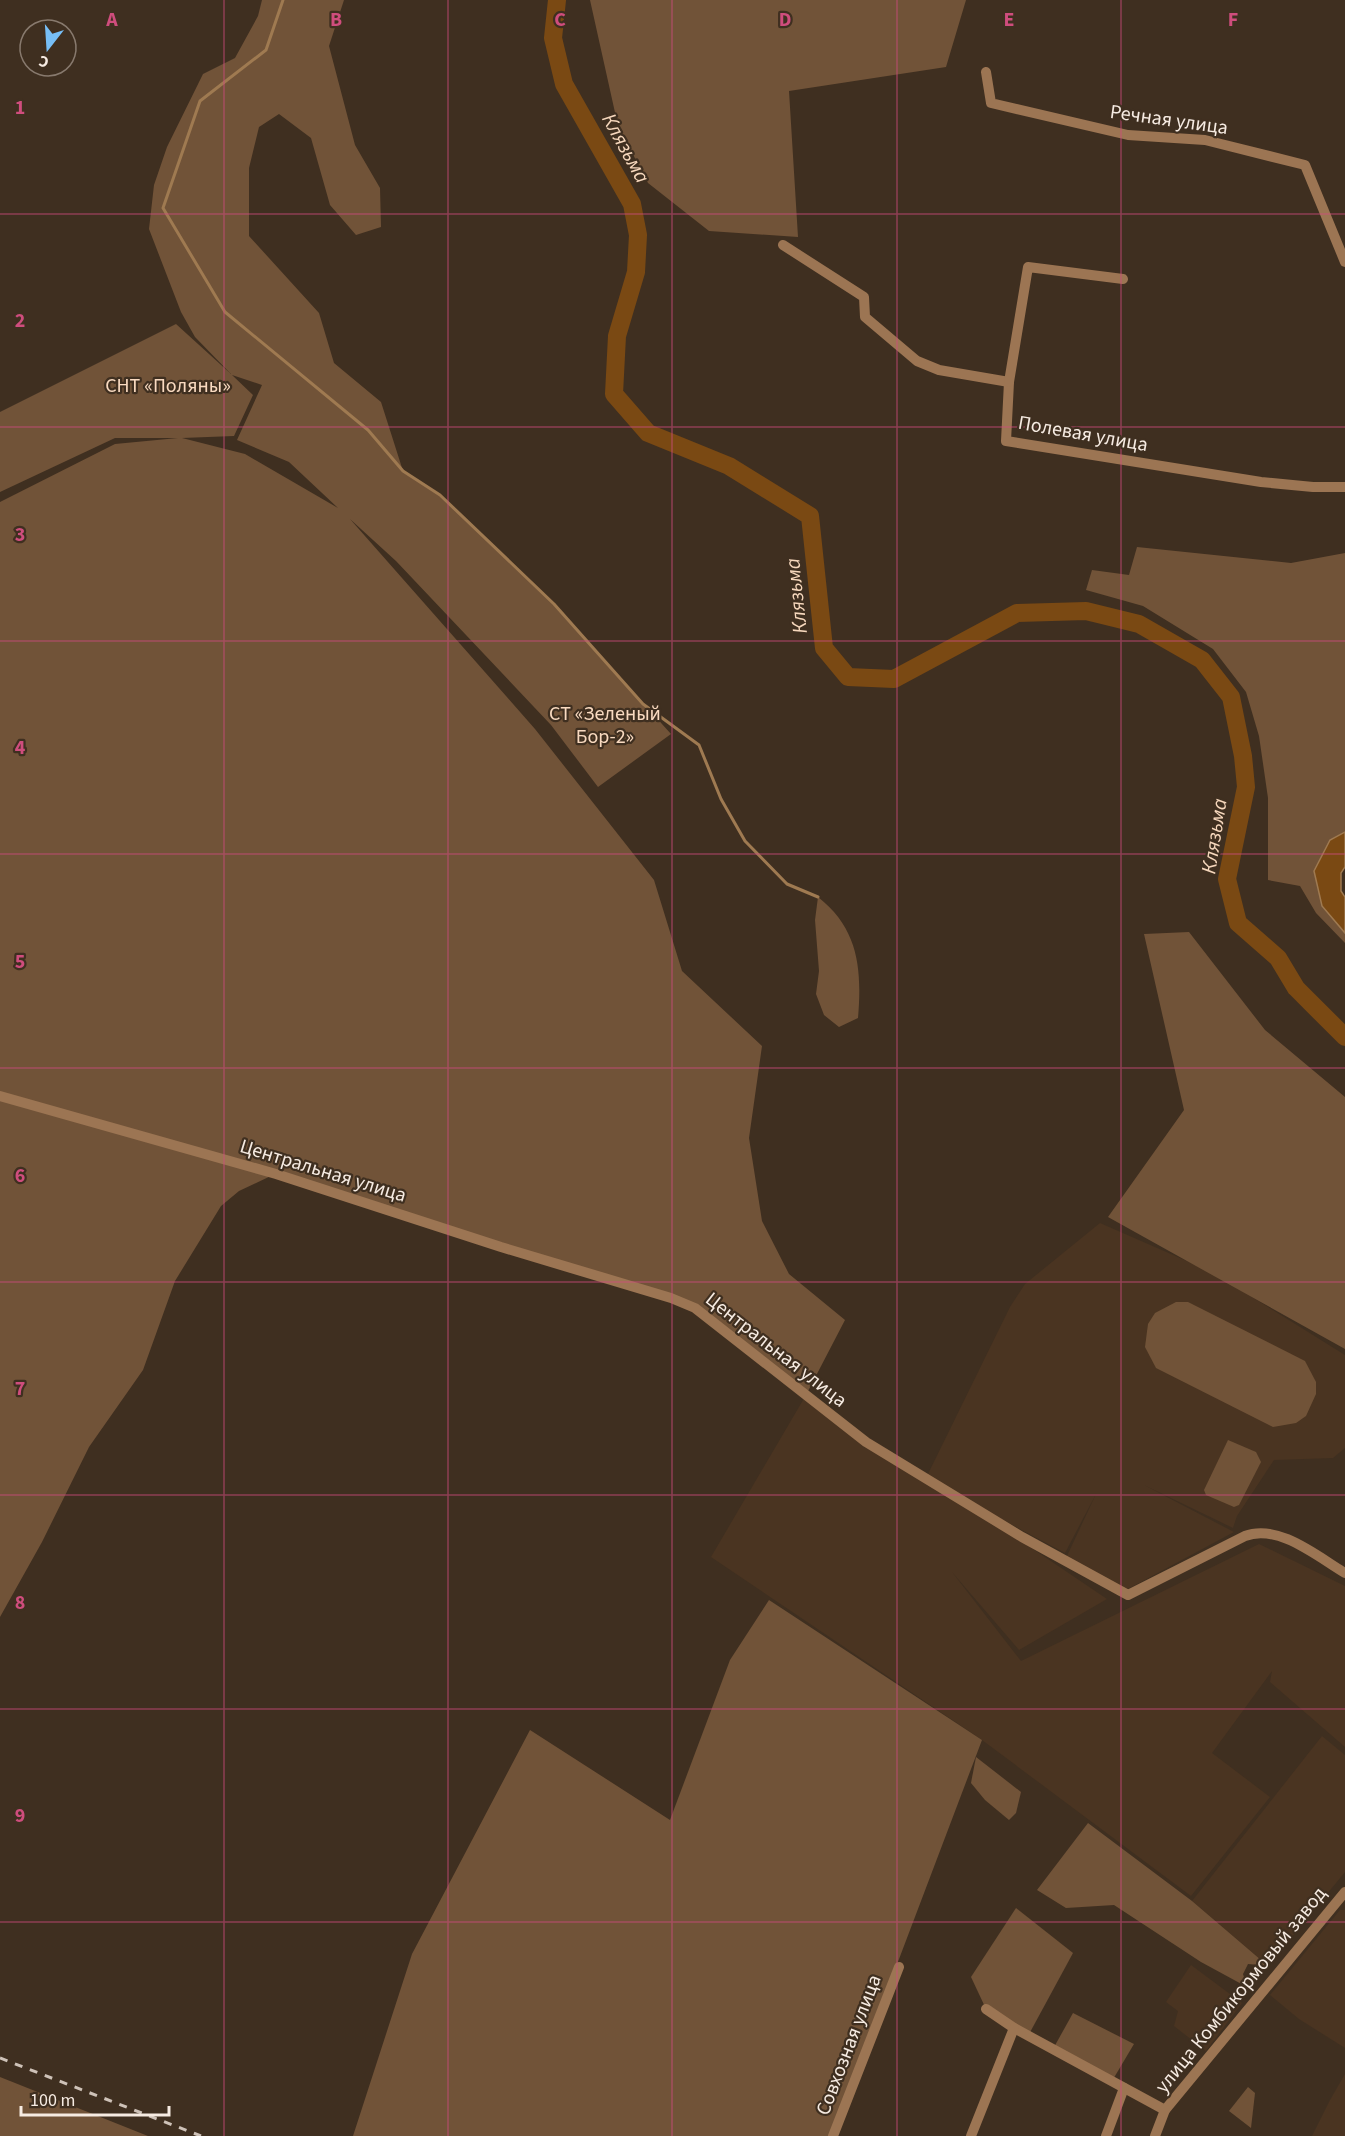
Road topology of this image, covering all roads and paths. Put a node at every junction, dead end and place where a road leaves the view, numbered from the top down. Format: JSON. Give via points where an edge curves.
{"nodes":[{"id":1,"x":986,"y":72,"type":"dead end"},
{"id":2,"x":783,"y":245,"type":"dead end"},
{"id":3,"x":1345,"y":262,"type":"edge"},
{"id":4,"x":1123,"y":279,"type":"dead end"},
{"id":5,"x":1009,"y":382,"type":"junction"},
{"id":6,"x":1345,"y":487,"type":"edge"},
{"id":7,"x":0,"y":1095,"type":"edge"},
{"id":8,"x":1345,"y":1573,"type":"edge"},
{"id":9,"x":1345,"y":1892,"type":"edge"},
{"id":10,"x":899,"y":1967,"type":"dead end"},
{"id":11,"x":986,"y":2009,"type":"dead end"},
{"id":12,"x":1014,"y":2028,"type":"junction"},
{"id":13,"x":1124,"y":2088,"type":"junction"},
{"id":14,"x":1165,"y":2110,"type":"junction"},
{"id":15,"x":833,"y":2136,"type":"edge"},
{"id":16,"x":971,"y":2136,"type":"edge"},
{"id":17,"x":1106,"y":2136,"type":"edge"},
{"id":18,"x":1155,"y":2136,"type":"edge"}],
"edges":[{"from":1,"to":3,"type":"street","name":"Речная улица","via":[[991,103],[1128,135],[1205,140],[1305,165]]},
{"from":2,"to":5,"type":"street","via":[[864,297],[865,317],[917,361],[939,370]]},
{"from":4,"to":5,"type":"street","via":[[1028,267]]},
{"from":5,"to":6,"type":"street","name":"Полевая улица","via":[[1006,441],[1261,482]]},
{"from":7,"to":8,"type":"street","name":"Центральная улица","via":[[287,1178],[695,1308],[866,1442],[1022,1537],[1128,1595],[1261,1531],[1298,1546]]},
{"from":9,"to":14,"type":"street","name":"улица Комбикормовый завод"},
{"from":10,"to":15,"type":"street","name":"Совхозная улица"},
{"from":11,"to":12,"type":"street","name":"улица Комбикормовый завод"},
{"from":12,"to":13,"type":"street","name":"улица Комбикормовый завод"},
{"from":12,"to":16,"type":"street"},
{"from":13,"to":14,"type":"street","name":"улица Комбикормовый завод"},
{"from":13,"to":17,"type":"street"},
{"from":14,"to":18,"type":"street","name":"улица Комбикормовый завод"}]}
